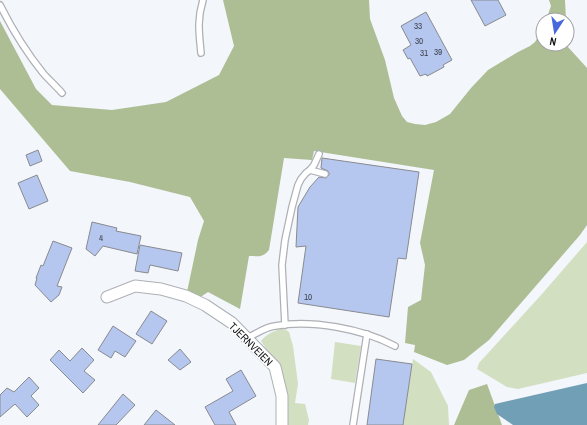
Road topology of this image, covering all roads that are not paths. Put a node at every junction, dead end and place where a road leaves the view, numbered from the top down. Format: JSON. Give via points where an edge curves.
{"nodes":[{"id":1,"x":203,"y":0,"type":"edge"},
{"id":2,"x":0,"y":5,"type":"edge"},
{"id":3,"x":201,"y":52,"type":"dead end"},
{"id":4,"x":62,"y":93,"type":"dead end"},
{"id":5,"x":319,"y":154,"type":"dead end"},
{"id":6,"x":310,"y":170,"type":"junction"},
{"id":7,"x":325,"y":174,"type":"dead end"},
{"id":8,"x":107,"y":297,"type":"dead end"},
{"id":9,"x":285,"y":325,"type":"junction"},
{"id":10,"x":367,"y":334,"type":"junction"},
{"id":11,"x":247,"y":338,"type":"junction"},
{"id":12,"x":394,"y":346,"type":"dead end"},
{"id":13,"x":282,"y":425,"type":"edge"},
{"id":14,"x":353,"y":425,"type":"edge"}],
"edges":[{"from":1,"to":3,"type":"lane","via":[[199,24]]},
{"from":2,"to":4,"type":"lane","via":[[27,51]]},
{"from":5,"to":6,"type":"lane"},
{"from":6,"to":7,"type":"lane"},
{"from":6,"to":9,"type":"lane","via":[[298,185],[285,240],[282,264]]},
{"from":8,"to":11,"type":"street","name":"TJERNVEIEN","via":[[135,286],[161,289],[186,296],[232,323]]},
{"from":9,"to":10,"type":"lane","via":[[332,326]]},
{"from":9,"to":11,"type":"lane","via":[[273,326]]},
{"from":10,"to":12,"type":"lane"},
{"from":10,"to":14,"type":"lane"},
{"from":11,"to":13,"type":"street","name":"TJERNVEIEN","via":[[275,367],[282,396]]}]}
